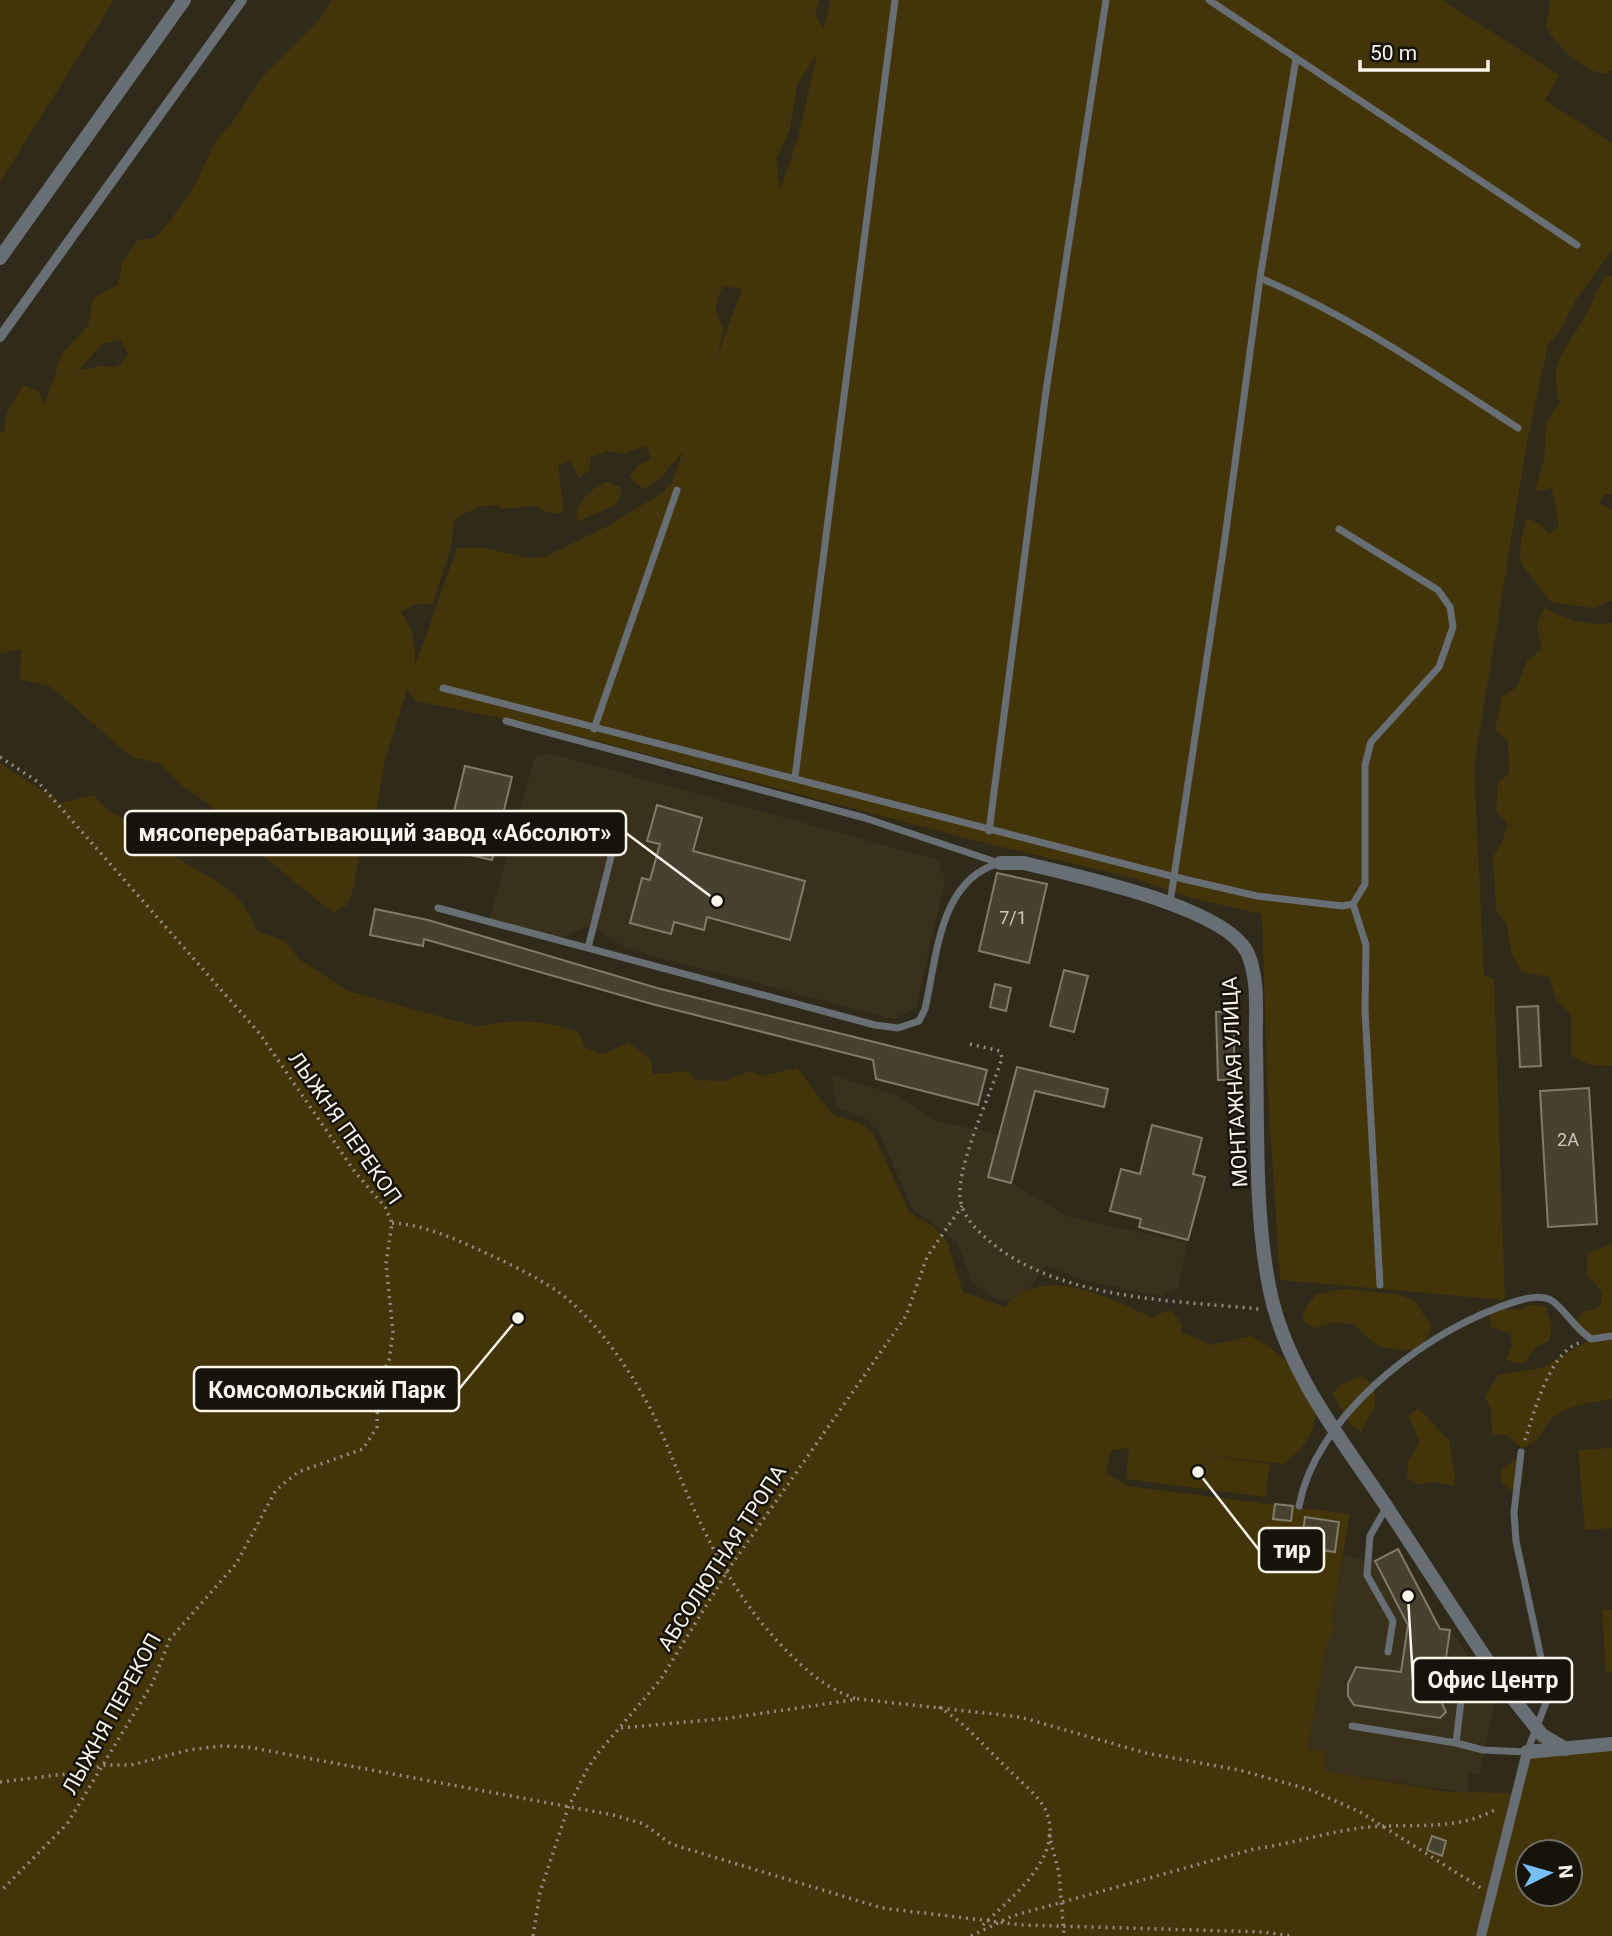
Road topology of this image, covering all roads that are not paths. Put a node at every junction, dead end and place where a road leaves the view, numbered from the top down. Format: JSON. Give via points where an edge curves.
{"nodes":[{"id":1,"x":184,"y":0,"type":"edge"},
{"id":2,"x":242,"y":0,"type":"edge"},
{"id":3,"x":895,"y":0,"type":"edge"},
{"id":4,"x":1106,"y":0,"type":"edge"},
{"id":5,"x":1209,"y":0,"type":"edge"},
{"id":6,"x":1296,"y":59,"type":"junction"},
{"id":7,"x":1577,"y":245,"type":"dead end"},
{"id":8,"x":0,"y":258,"type":"edge"},
{"id":9,"x":1260,"y":278,"type":"junction"},
{"id":10,"x":0,"y":337,"type":"edge"},
{"id":11,"x":1518,"y":428,"type":"dead end"},
{"id":12,"x":677,"y":490,"type":"dead end"},
{"id":13,"x":1339,"y":529,"type":"dead end"},
{"id":14,"x":443,"y":688,"type":"dead end"},
{"id":15,"x":506,"y":721,"type":"dead end"},
{"id":16,"x":594,"y":729,"type":"junction"},
{"id":17,"x":795,"y":777,"type":"junction"},
{"id":18,"x":619,"y":825,"type":"dead end"},
{"id":19,"x":989,"y":831,"type":"junction"},
{"id":20,"x":1000,"y":863,"type":"junction"},
{"id":21,"x":1175,"y":877,"type":"junction"},
{"id":22,"x":1170,"y":904,"type":"junction"},
{"id":23,"x":1353,"y":904,"type":"junction"},
{"id":24,"x":438,"y":908,"type":"dead end"},
{"id":25,"x":589,"y":948,"type":"junction"},
{"id":26,"x":1380,"y":1285,"type":"dead end"},
{"id":27,"x":1612,"y":1336,"type":"edge"},
{"id":28,"x":1333,"y":1431,"type":"junction"},
{"id":29,"x":1521,"y":1452,"type":"road end"},
{"id":30,"x":1299,"y":1506,"type":"dead end"},
{"id":31,"x":1387,"y":1507,"type":"junction"},
{"id":32,"x":1388,"y":1652,"type":"dead end"},
{"id":33,"x":1464,"y":1675,"type":"dead end"},
{"id":34,"x":1352,"y":1726,"type":"dead end"},
{"id":35,"x":1537,"y":1729,"type":"junction"},
{"id":36,"x":1456,"y":1743,"type":"junction"},
{"id":37,"x":1612,"y":1744,"type":"edge"},
{"id":38,"x":1566,"y":1749,"type":"junction"},
{"id":39,"x":1527,"y":1752,"type":"junction"},
{"id":40,"x":1481,"y":1936,"type":"edge"}],
"edges":[{"from":1,"to":8,"type":"street"},
{"from":2,"to":10,"type":"street"},
{"from":3,"to":17,"type":"lane"},
{"from":4,"to":19,"type":"lane","via":[[1046,391]]},
{"from":5,"to":6,"type":"lane"},
{"from":6,"to":7,"type":"lane"},
{"from":6,"to":9,"type":"lane"},
{"from":9,"to":11,"type":"lane","via":[[1363,328]]},
{"from":9,"to":21,"type":"lane"},
{"from":12,"to":16,"type":"lane"},
{"from":13,"to":23,"type":"lane","via":[[1438,590],[1450,607],[1453,627],[1439,667],[1371,742],[1365,765],[1365,884]]},
{"from":14,"to":16,"type":"lane"},
{"from":15,"to":20,"type":"lane","via":[[865,818]]},
{"from":16,"to":17,"type":"lane"},
{"from":17,"to":19,"type":"lane"},
{"from":18,"to":25,"type":"lane"},
{"from":19,"to":21,"type":"lane"},
{"from":20,"to":22,"type":"street","name":"МОНТАЖНАЯ УЛИЦА","via":[[1024,863]]},
{"from":20,"to":25,"type":"lane","via":[[988,866],[958,889],[948,912],[925,1009],[909,1027],[875,1026]]},
{"from":21,"to":22,"type":"lane"},
{"from":21,"to":23,"type":"lane","via":[[1280,900]]},
{"from":22,"to":28,"type":"street","name":"МОНТАЖНАЯ УЛИЦА","via":[[1218,924],[1234,935],[1247,953],[1265,1257],[1275,1311]]},
{"from":23,"to":26,"type":"lane","via":[[1366,945],[1365,1010]]},
{"from":24,"to":25,"type":"lane"},
{"from":27,"to":28,"type":"lane","via":[[1591,1339],[1576,1331],[1548,1298],[1512,1303],[1447,1332],[1393,1369]]},
{"from":28,"to":30,"type":"lane","via":[[1308,1475]]},
{"from":28,"to":31,"type":"street","name":"МОНТАЖНАЯ УЛИЦА"},
{"from":29,"to":35,"type":"lane","via":[[1514,1512],[1516,1541],[1549,1695]]},
{"from":31,"to":32,"type":"lane","via":[[1370,1535],[1367,1575],[1393,1621]]},
{"from":31,"to":35,"type":"street","name":"МОНТАЖНАЯ УЛИЦА"},
{"from":33,"to":36,"type":"lane"},
{"from":34,"to":36,"type":"lane"},
{"from":35,"to":38,"type":"street","name":"МОНТАЖНАЯ УЛИЦА"},
{"from":35,"to":39,"type":"lane"},
{"from":36,"to":39,"type":"lane","via":[[1483,1750]]},
{"from":37,"to":38,"type":"street"},
{"from":38,"to":39,"type":"street"},
{"from":39,"to":40,"type":"street"}]}
